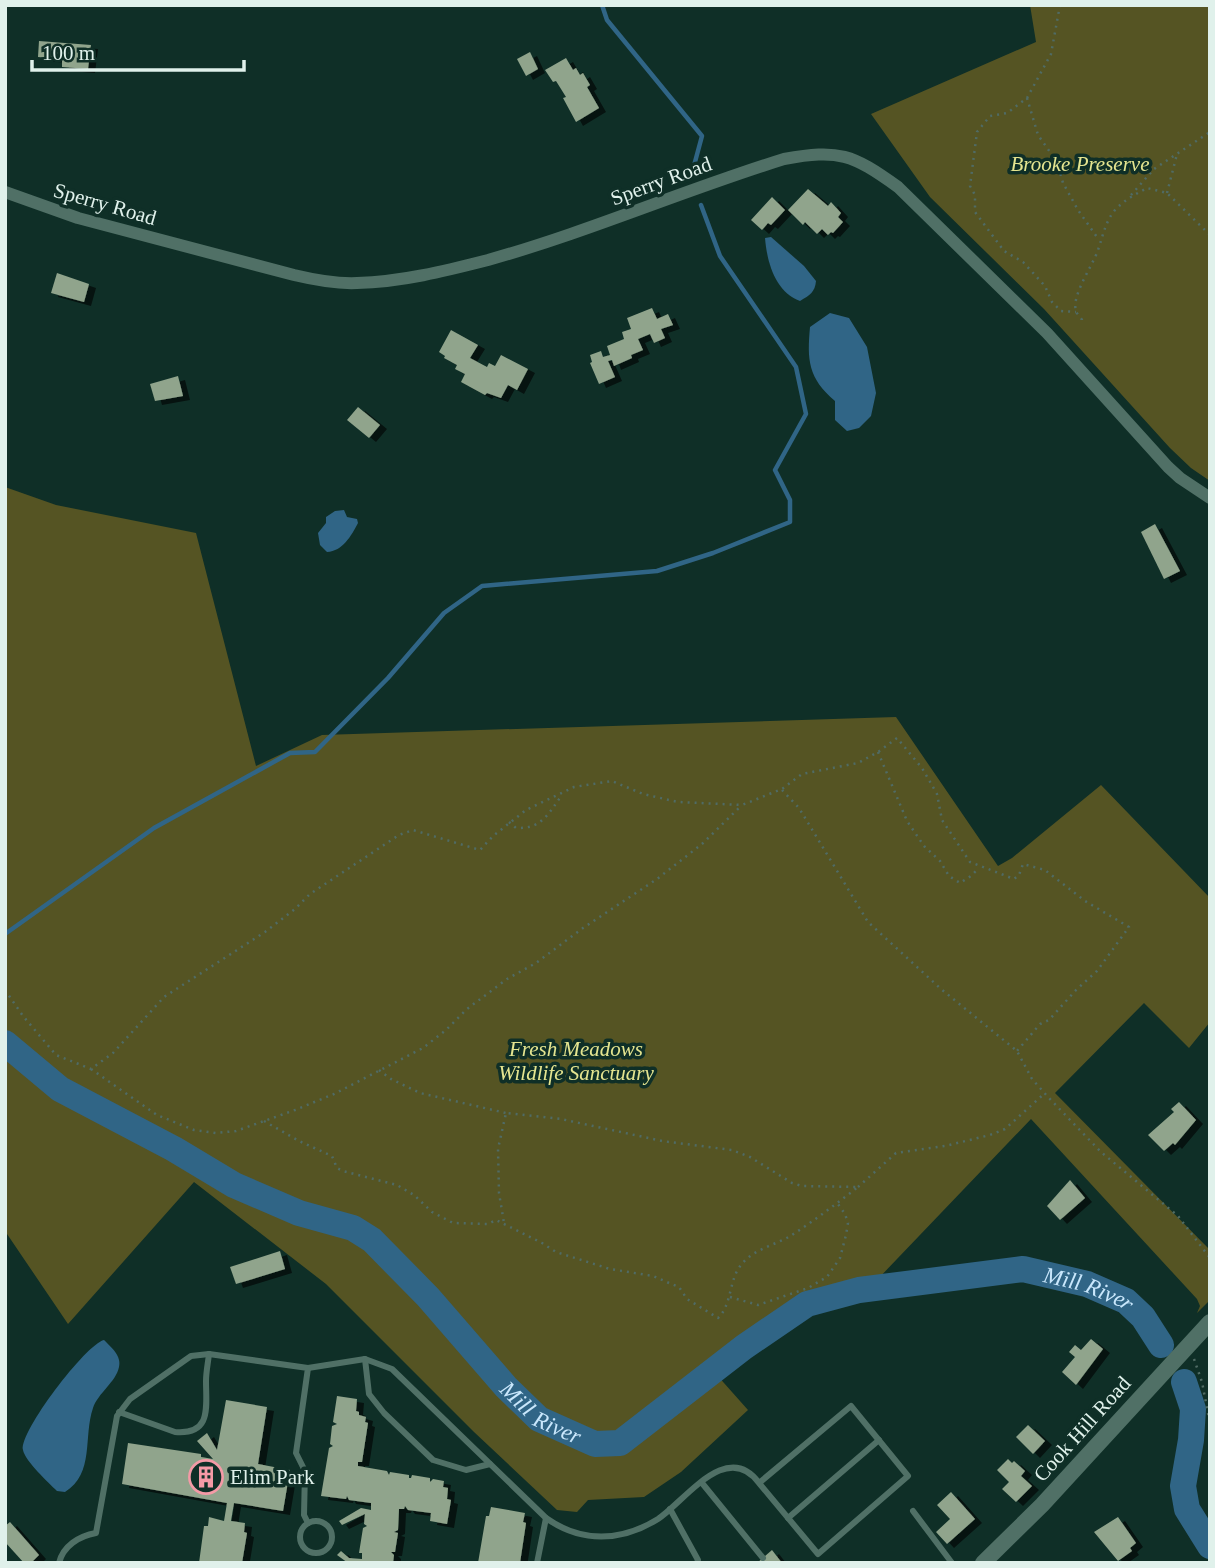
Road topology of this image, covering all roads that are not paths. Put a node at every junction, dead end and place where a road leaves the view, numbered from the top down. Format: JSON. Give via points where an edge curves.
{"nodes":[{"id":1,"x":5,"y":192,"type":"edge"},
{"id":2,"x":1210,"y":498,"type":"edge"},
{"id":3,"x":1210,"y":1322,"type":"edge"},
{"id":4,"x":209,"y":1354,"type":"junction"},
{"id":5,"x":365,"y":1359,"type":"junction"},
{"id":6,"x":308,"y":1368,"type":"junction"},
{"id":7,"x":119,"y":1412,"type":"junction"},
{"id":8,"x":879,"y":1440,"type":"junction"},
{"id":9,"x":490,"y":1464,"type":"junction"},
{"id":10,"x":702,"y":1483,"type":"junction"},
{"id":11,"x":759,"y":1483,"type":"junction"},
{"id":12,"x":670,"y":1509,"type":"junction"},
{"id":13,"x":913,"y":1511,"type":"dead end"},
{"id":14,"x":546,"y":1518,"type":"junction"},
{"id":15,"x":788,"y":1518,"type":"junction"},
{"id":16,"x":308,"y":1523,"type":"junction"},
{"id":17,"x":818,"y":1554,"type":"junction"},
{"id":18,"x":763,"y":1558,"type":"dead end"},
{"id":19,"x":59,"y":1563,"type":"edge"},
{"id":20,"x":537,"y":1563,"type":"edge"},
{"id":21,"x":697,"y":1563,"type":"edge"},
{"id":22,"x":824,"y":1563,"type":"edge"},
{"id":23,"x":952,"y":1563,"type":"edge"},
{"id":24,"x":983,"y":1563,"type":"edge"}],
"edges":[{"from":1,"to":2,"type":"street","name":"Sperry Road","via":[[78,218],[233,259],[355,284],[389,281],[534,247],[784,159],[818,153],[852,158],[898,187],[1047,333],[1168,467]]},
{"from":3,"to":24,"type":"street","name":"Cook Hill Road"},
{"from":4,"to":6,"type":"lane"},
{"from":4,"to":7,"type":"lane","via":[[191,1356],[130,1399]]},
{"from":4,"to":7,"type":"lane","via":[[205,1378],[208,1409],[195,1429],[175,1432]]},
{"from":5,"to":6,"type":"lane"},
{"from":5,"to":9,"type":"lane","via":[[391,1369]]},
{"from":5,"to":9,"type":"lane","via":[[369,1394],[433,1460],[466,1470]]},
{"from":6,"to":16,"type":"lane","via":[[296,1453],[305,1471],[304,1515]]},
{"from":7,"to":19,"type":"lane","via":[[96,1533],[71,1544]]},
{"from":8,"to":11,"type":"lane","via":[[851,1406]]},
{"from":8,"to":15,"type":"lane"},
{"from":8,"to":17,"type":"lane","via":[[908,1476]]},
{"from":9,"to":14,"type":"lane"},
{"from":10,"to":11,"type":"lane","via":[[727,1467],[741,1469]]},
{"from":10,"to":12,"type":"lane"},
{"from":10,"to":18,"type":"lane"},
{"from":11,"to":15,"type":"lane"},
{"from":12,"to":14,"type":"lane","via":[[631,1532],[605,1537],[580,1536]]},
{"from":12,"to":21,"type":"lane"},
{"from":13,"to":23,"type":"lane"},
{"from":14,"to":20,"type":"lane"},
{"from":15,"to":17,"type":"lane"},
{"from":16,"to":16,"type":"lane","via":[[300,1533],[301,1543],[313,1552],[323,1550],[331,1538],[329,1528],[321,1522]]},
{"from":17,"to":22,"type":"lane"}]}
